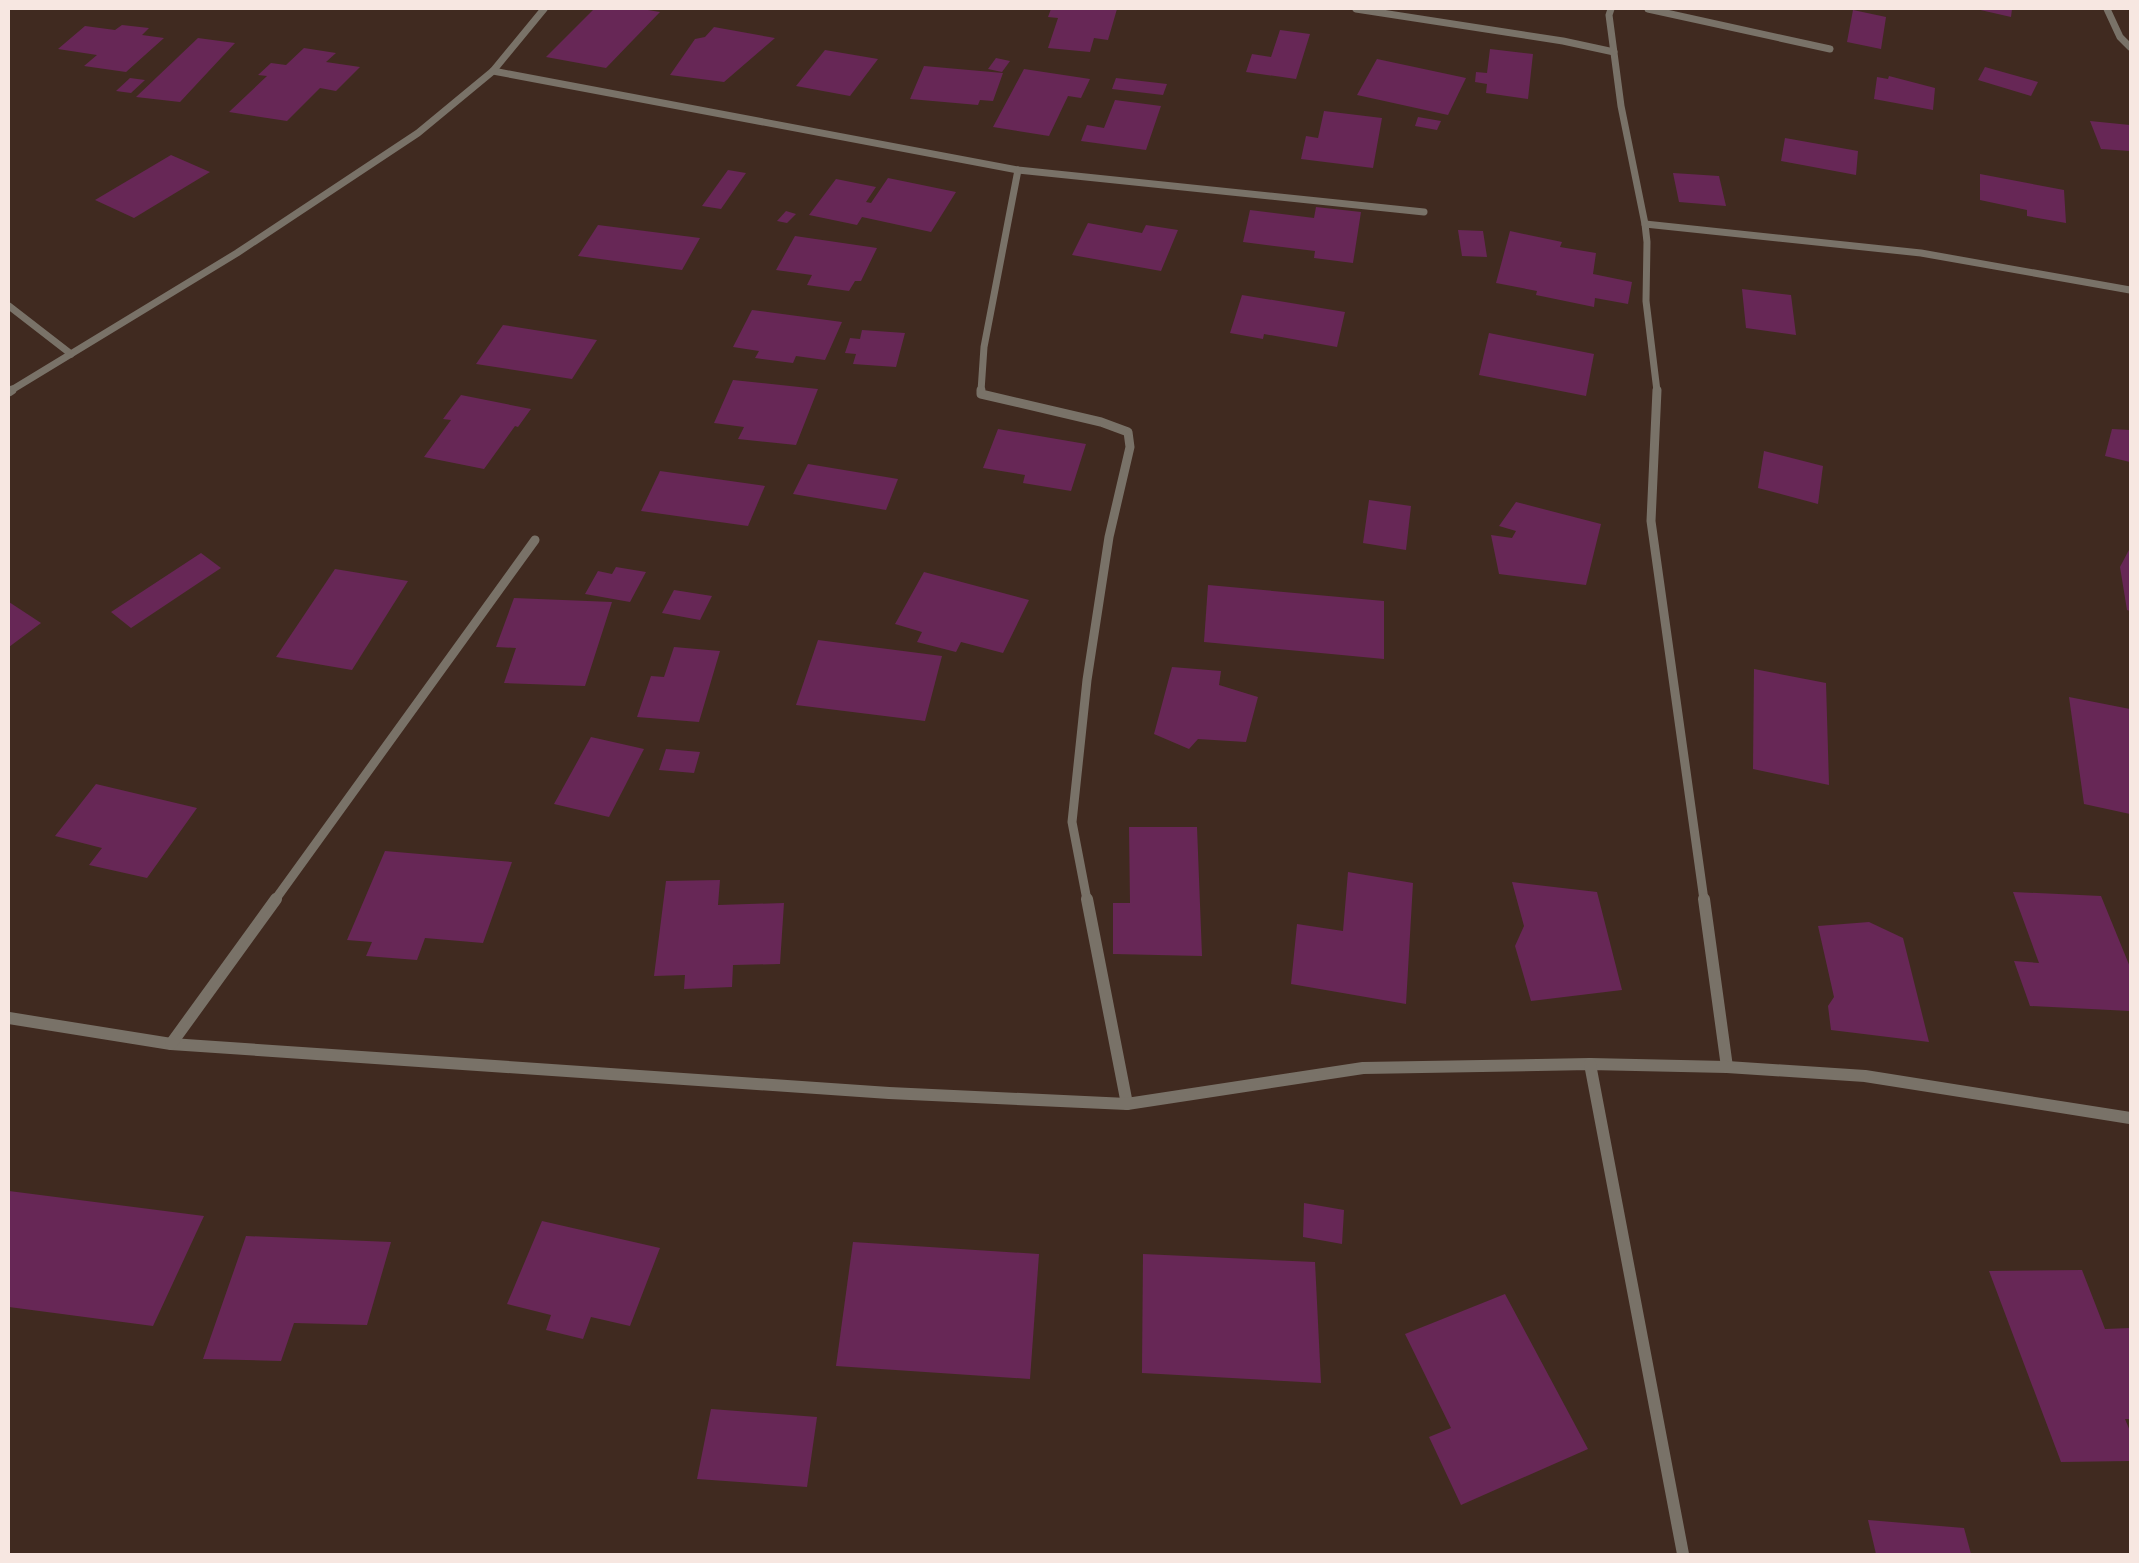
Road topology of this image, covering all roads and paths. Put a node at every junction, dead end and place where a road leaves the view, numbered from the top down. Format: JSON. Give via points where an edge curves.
{"nodes":[{"id":1,"x":544,"y":9,"type":"edge"},
{"id":2,"x":1356,"y":9,"type":"edge"},
{"id":3,"x":1612,"y":9,"type":"edge"},
{"id":4,"x":1648,"y":9,"type":"edge"},
{"id":5,"x":2107,"y":9,"type":"edge"},
{"id":6,"x":2130,"y":47,"type":"edge"},
{"id":7,"x":1830,"y":49,"type":"dead end"},
{"id":8,"x":1614,"y":52,"type":"junction"},
{"id":9,"x":493,"y":71,"type":"junction"},
{"id":10,"x":1018,"y":170,"type":"junction"},
{"id":11,"x":1424,"y":212,"type":"dead end"},
{"id":12,"x":1645,"y":224,"type":"junction"},
{"id":13,"x":2130,"y":290,"type":"edge"},
{"id":14,"x":9,"y":306,"type":"edge"},
{"id":15,"x":71,"y":354,"type":"junction"},
{"id":16,"x":9,"y":392,"type":"edge"},
{"id":17,"x":535,"y":540,"type":"dead end"},
{"id":18,"x":9,"y":1018,"type":"edge"},
{"id":19,"x":171,"y":1044,"type":"junction"},
{"id":20,"x":1590,"y":1064,"type":"junction"},
{"id":21,"x":1727,"y":1067,"type":"junction"},
{"id":22,"x":1127,"y":1104,"type":"junction"},
{"id":23,"x":2130,"y":1118,"type":"edge"},
{"id":24,"x":1683,"y":1554,"type":"edge"}],
"edges":[{"from":1,"to":9,"type":"street"},
{"from":2,"to":8,"type":"street"},
{"from":3,"to":8,"type":"street","via":[[1609,15]]},
{"from":4,"to":7,"type":"street"},
{"from":5,"to":6,"type":"street","via":[[2120,37]]},
{"from":8,"to":12,"type":"street","via":[[1621,106]]},
{"from":9,"to":10,"type":"street"},
{"from":9,"to":15,"type":"street","via":[[418,133],[237,253]]},
{"from":10,"to":11,"type":"street"},
{"from":10,"to":22,"type":"street","via":[[984,347],[981,394],[1101,422],[1128,432],[1130,447],[1108,547],[1087,680],[1072,822]]},
{"from":12,"to":13,"type":"street","via":[[1921,253]]},
{"from":12,"to":21,"type":"street","via":[[1646,301],[1657,392],[1651,521]]},
{"from":14,"to":15,"type":"street"},
{"from":15,"to":16,"type":"street"},
{"from":17,"to":19,"type":"street"},
{"from":18,"to":19,"type":"street"},
{"from":19,"to":22,"type":"street","via":[[889,1093]]},
{"from":20,"to":21,"type":"street"},
{"from":20,"to":22,"type":"street","via":[[1363,1068]]},
{"from":20,"to":24,"type":"street"},
{"from":21,"to":23,"type":"street","via":[[1865,1076]]}]}
